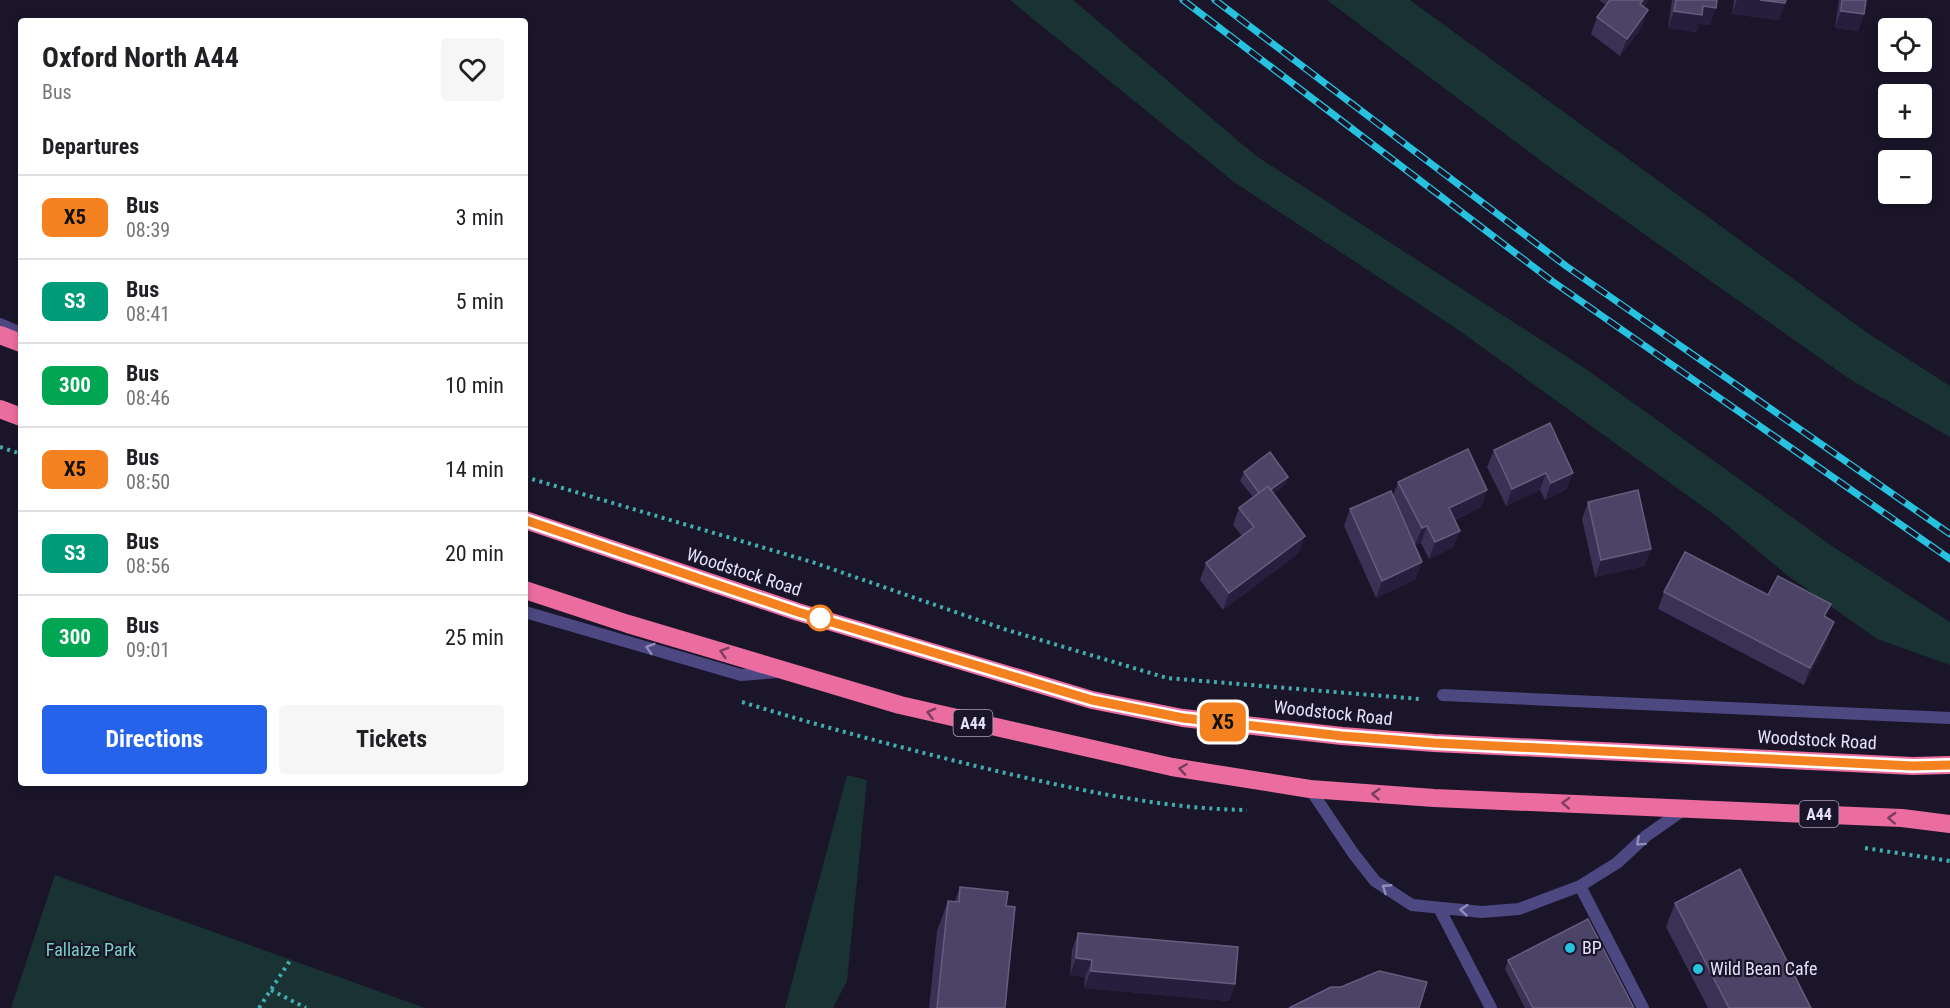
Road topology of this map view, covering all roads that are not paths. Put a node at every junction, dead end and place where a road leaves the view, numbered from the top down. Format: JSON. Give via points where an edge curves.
{"nodes":[{"id":1,"x":0,"y":324,"type":"edge"},
{"id":2,"x":18,"y":332,"type":"edge"},
{"id":3,"x":0,"y":335,"type":"edge"},
{"id":4,"x":18,"y":342,"type":"edge"},
{"id":5,"x":0,"y":409,"type":"edge"},
{"id":6,"x":18,"y":416,"type":"edge"},
{"id":7,"x":528,"y":521,"type":"edge"},
{"id":8,"x":528,"y":591,"type":"edge"},
{"id":9,"x":528,"y":613,"type":"edge"},
{"id":10,"x":789,"y":672,"type":"junction"},
{"id":11,"x":1443,"y":695,"type":"road end"},
{"id":12,"x":1950,"y":718,"type":"edge"},
{"id":13,"x":1950,"y":765,"type":"edge"},
{"id":14,"x":1310,"y":789,"type":"junction"},
{"id":15,"x":1687,"y":807,"type":"junction"},
{"id":16,"x":1950,"y":824,"type":"edge"},
{"id":17,"x":1580,"y":886,"type":"junction"},
{"id":18,"x":1439,"y":908,"type":"junction"},
{"id":19,"x":1491,"y":1008,"type":"edge"},
{"id":20,"x":1643,"y":1008,"type":"edge"}],
"edges":[{"from":1,"to":2,"type":"lane"},
{"from":3,"to":4,"type":"highway"},
{"from":5,"to":6,"type":"highway"},
{"from":7,"to":13,"type":"highway","name":"Woodstock Road","via":[[798,612],[1092,700],[1183,718],[1434,743]]},
{"from":10,"to":8,"type":"highway","number":"A44","one_way":true},
{"from":10,"to":9,"type":"lane","one_way":true,"via":[[741,675]]},
{"from":14,"to":10,"type":"highway","number":"A44","one_way":true,"via":[[1172,767],[1035,738],[900,705]]},
{"from":11,"to":12,"type":"lane"},
{"from":15,"to":14,"type":"highway","number":"A44","one_way":true,"via":[[1434,798]]},
{"from":18,"to":14,"type":"lane","one_way":true,"via":[[1412,905],[1375,881]]},
{"from":16,"to":15,"type":"highway","number":"A44","one_way":true},
{"from":15,"to":17,"type":"lane","one_way":true,"via":[[1617,863]]},
{"from":17,"to":18,"type":"lane","one_way":true,"via":[[1519,909],[1482,912]]},
{"from":17,"to":20,"type":"lane"},
{"from":18,"to":19,"type":"lane"}]}
